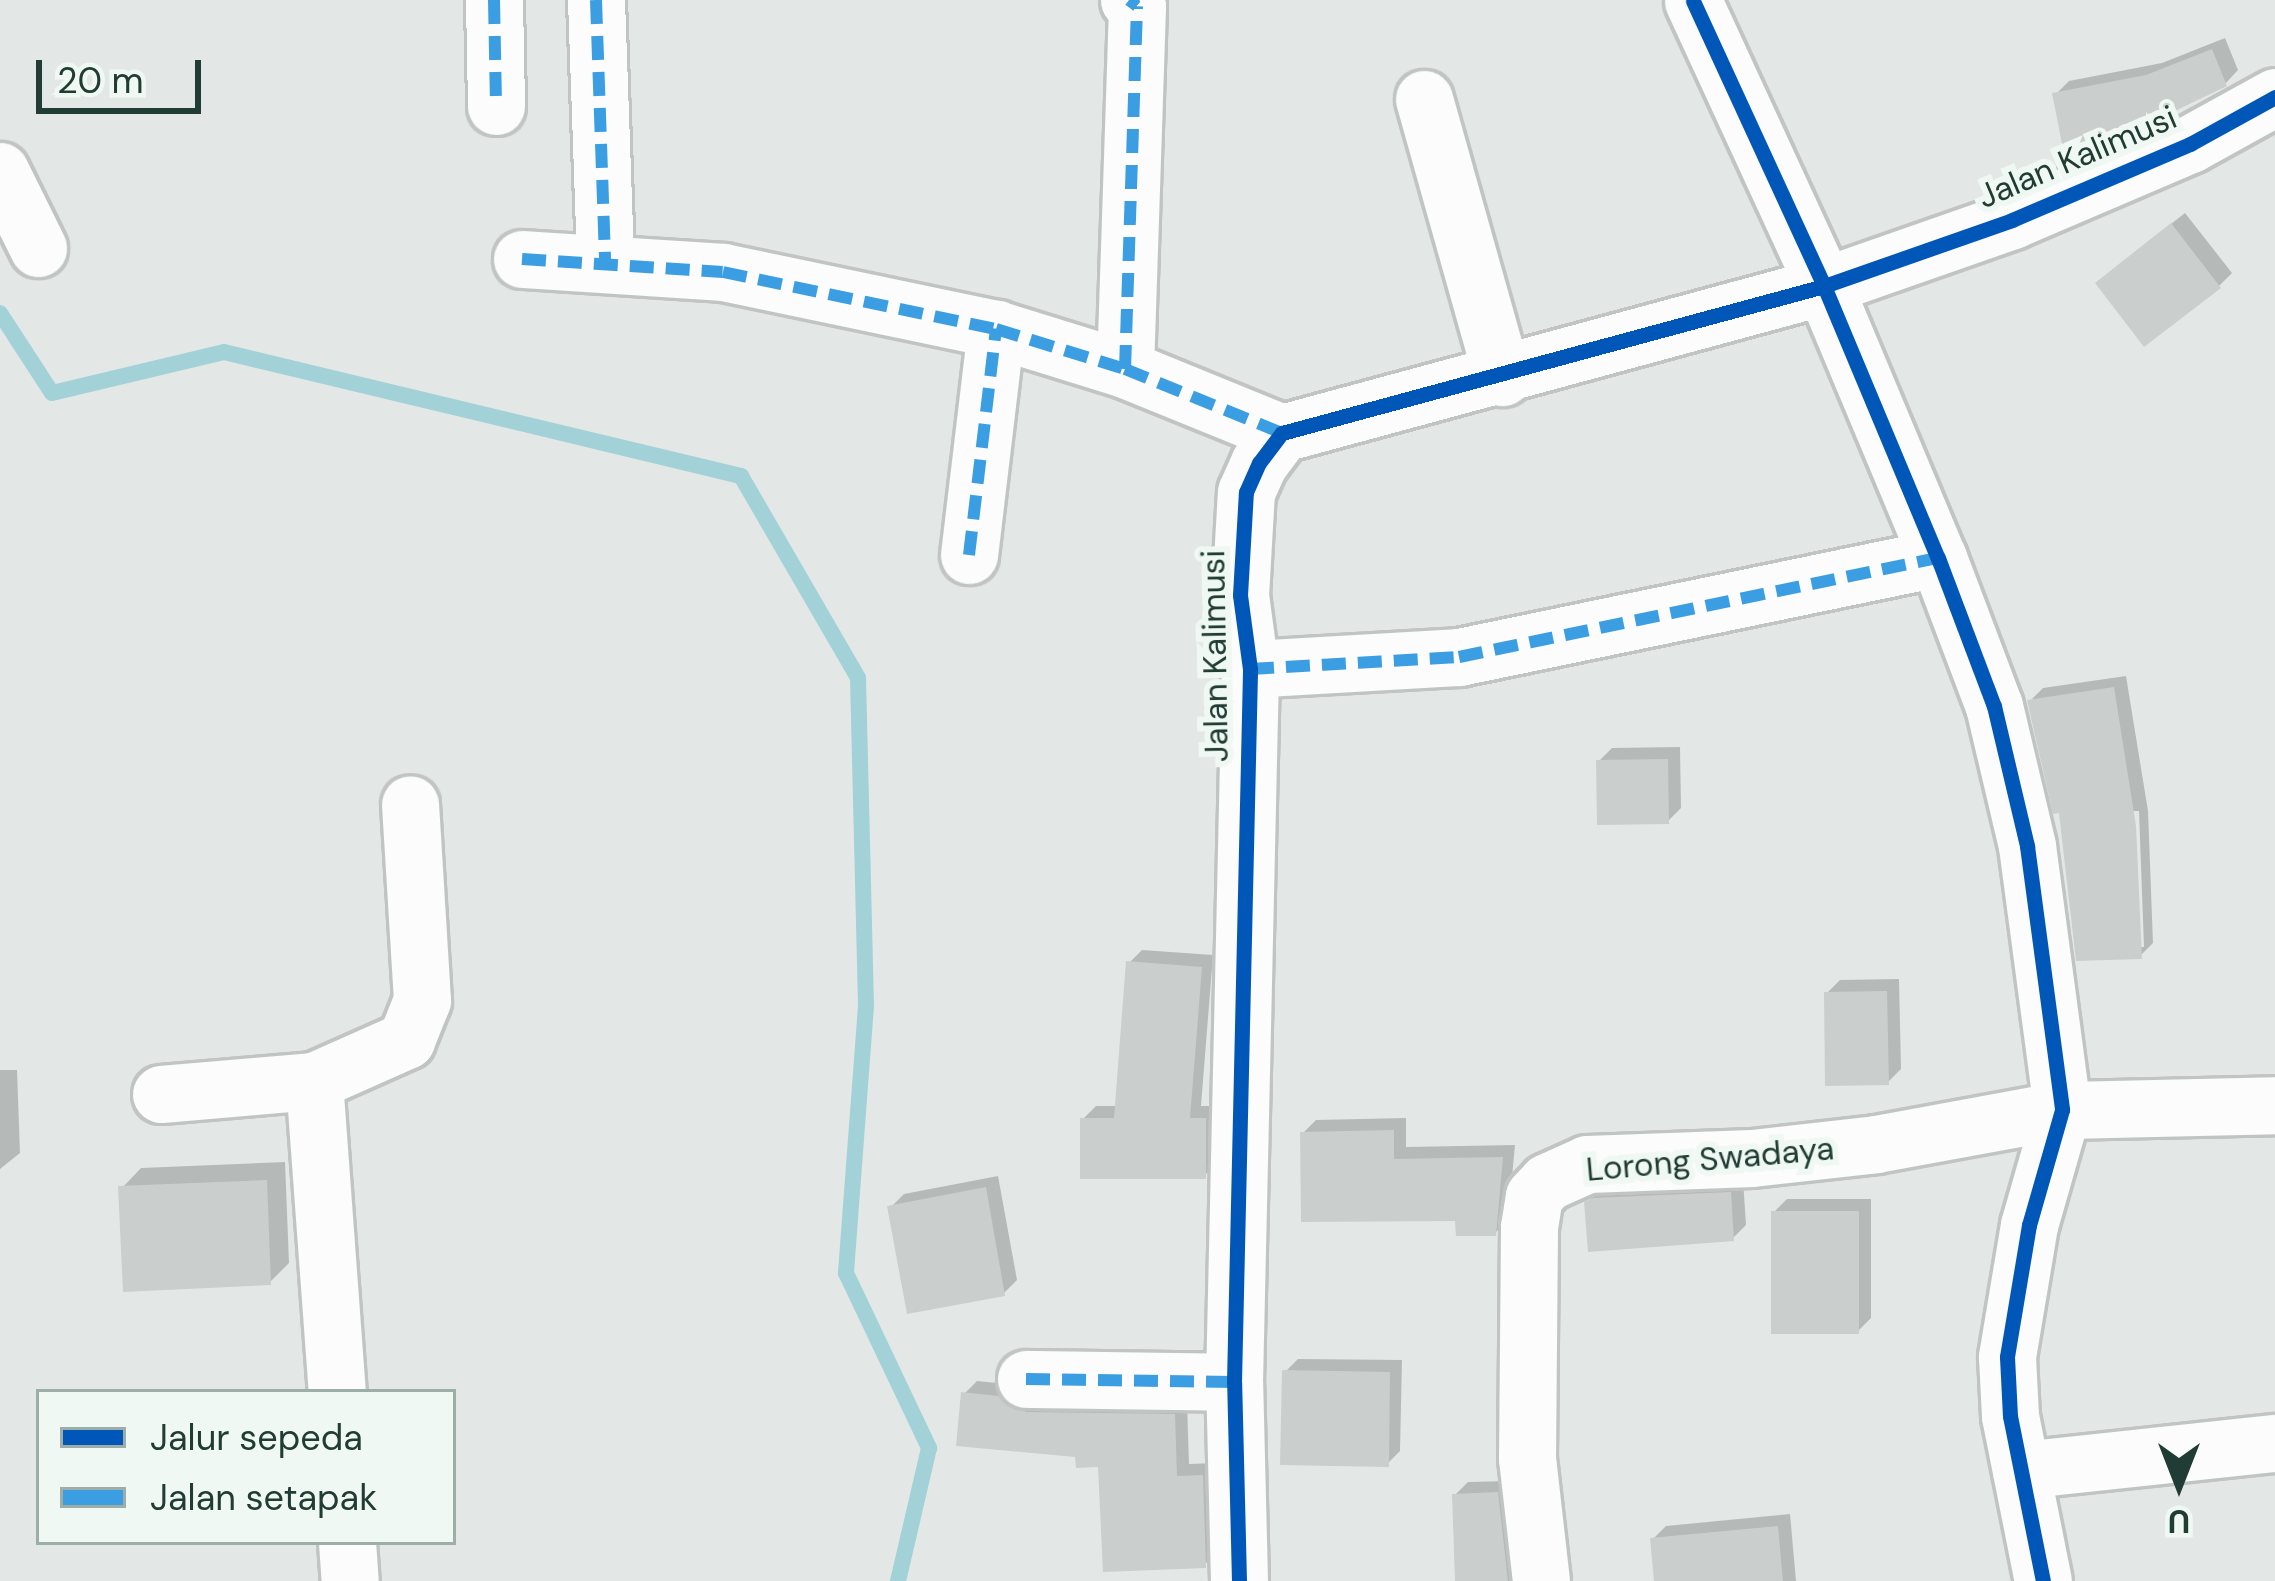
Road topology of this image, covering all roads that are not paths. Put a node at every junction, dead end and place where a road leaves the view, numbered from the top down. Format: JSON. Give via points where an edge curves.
{"nodes":[{"id":1,"x":494,"y":0,"type":"edge"},
{"id":2,"x":596,"y":0,"type":"edge"},
{"id":3,"x":1129,"y":0,"type":"edge"},
{"id":4,"x":1693,"y":1,"type":"edge"},
{"id":5,"x":2275,"y":97,"type":"edge"},
{"id":6,"x":1424,"y":99,"type":"dead end"},
{"id":7,"x":496,"y":106,"type":"dead end"},
{"id":8,"x":0,"y":171,"type":"edge"},
{"id":9,"x":38,"y":248,"type":"dead end"},
{"id":10,"x":522,"y":259,"type":"dead end"},
{"id":11,"x":605,"y":262,"type":"junction"},
{"id":12,"x":1823,"y":286,"type":"junction"},
{"id":13,"x":996,"y":329,"type":"junction"},
{"id":14,"x":1125,"y":369,"type":"junction"},
{"id":15,"x":1502,"y":377,"type":"junction"},
{"id":16,"x":1282,"y":433,"type":"junction"},
{"id":17,"x":969,"y":555,"type":"dead end"},
{"id":18,"x":1937,"y":558,"type":"junction"},
{"id":19,"x":1250,"y":669,"type":"junction"},
{"id":20,"x":410,"y":804,"type":"dead end"},
{"id":21,"x":314,"y":1081,"type":"junction"},
{"id":22,"x":161,"y":1094,"type":"dead end"},
{"id":23,"x":2275,"y":1105,"type":"edge"},
{"id":24,"x":2062,"y":1110,"type":"junction"},
{"id":25,"x":1026,"y":1378,"type":"dead end"},
{"id":26,"x":1234,"y":1382,"type":"junction"},
{"id":27,"x":337,"y":1389,"type":"edge"},
{"id":28,"x":2275,"y":1443,"type":"edge"},
{"id":29,"x":2021,"y":1470,"type":"junction"},
{"id":30,"x":347,"y":1545,"type":"edge"},
{"id":31,"x":350,"y":1581,"type":"edge"},
{"id":32,"x":1239,"y":1581,"type":"edge"},
{"id":33,"x":1541,"y":1581,"type":"edge"},
{"id":34,"x":2043,"y":1581,"type":"edge"}],
"edges":[{"from":1,"to":7,"type":"street"},
{"from":2,"to":11,"type":"street"},
{"from":3,"to":14,"type":"street","via":[[1138,6]]},
{"from":4,"to":12,"type":"street"},
{"from":5,"to":12,"type":"street","name":"Jalan Kalimusi","via":[[2189,144],[2012,220]]},
{"from":6,"to":15,"type":"street"},
{"from":8,"to":9,"type":"street"},
{"from":10,"to":11,"type":"street"},
{"from":11,"to":13,"type":"street","via":[[723,272]]},
{"from":12,"to":15,"type":"street","name":"Jalan Kalimusi"},
{"from":12,"to":18,"type":"street"},
{"from":13,"to":14,"type":"street"},
{"from":13,"to":17,"type":"street"},
{"from":14,"to":16,"type":"street"},
{"from":15,"to":16,"type":"street","name":"Jalan Kalimusi"},
{"from":16,"to":19,"type":"street","name":"Jalan Kalimusi","via":[[1246,492],[1240,595]]},
{"from":18,"to":19,"type":"street","via":[[1459,657]]},
{"from":18,"to":24,"type":"street","via":[[1994,706],[2027,846]]},
{"from":19,"to":26,"type":"street","name":"Jalan Kalimusi"},
{"from":20,"to":21,"type":"street","via":[[418,1020],[399,1046]]},
{"from":21,"to":22,"type":"street"},
{"from":21,"to":27,"type":"street"},
{"from":23,"to":24,"type":"street","name":"Lorong Swadaya"},
{"from":24,"to":29,"type":"street","via":[[2029,1225],[2006,1357]]},
{"from":24,"to":33,"type":"street","name":"Lorong Swadaya","via":[[1834,1149],[1587,1165],[1547,1182],[1534,1196],[1529,1227],[1527,1458]]},
{"from":25,"to":26,"type":"street"},
{"from":26,"to":32,"type":"street","name":"Jalan Kalimusi"},
{"from":28,"to":29,"type":"street"},
{"from":29,"to":34,"type":"street"},
{"from":30,"to":31,"type":"street"}]}
